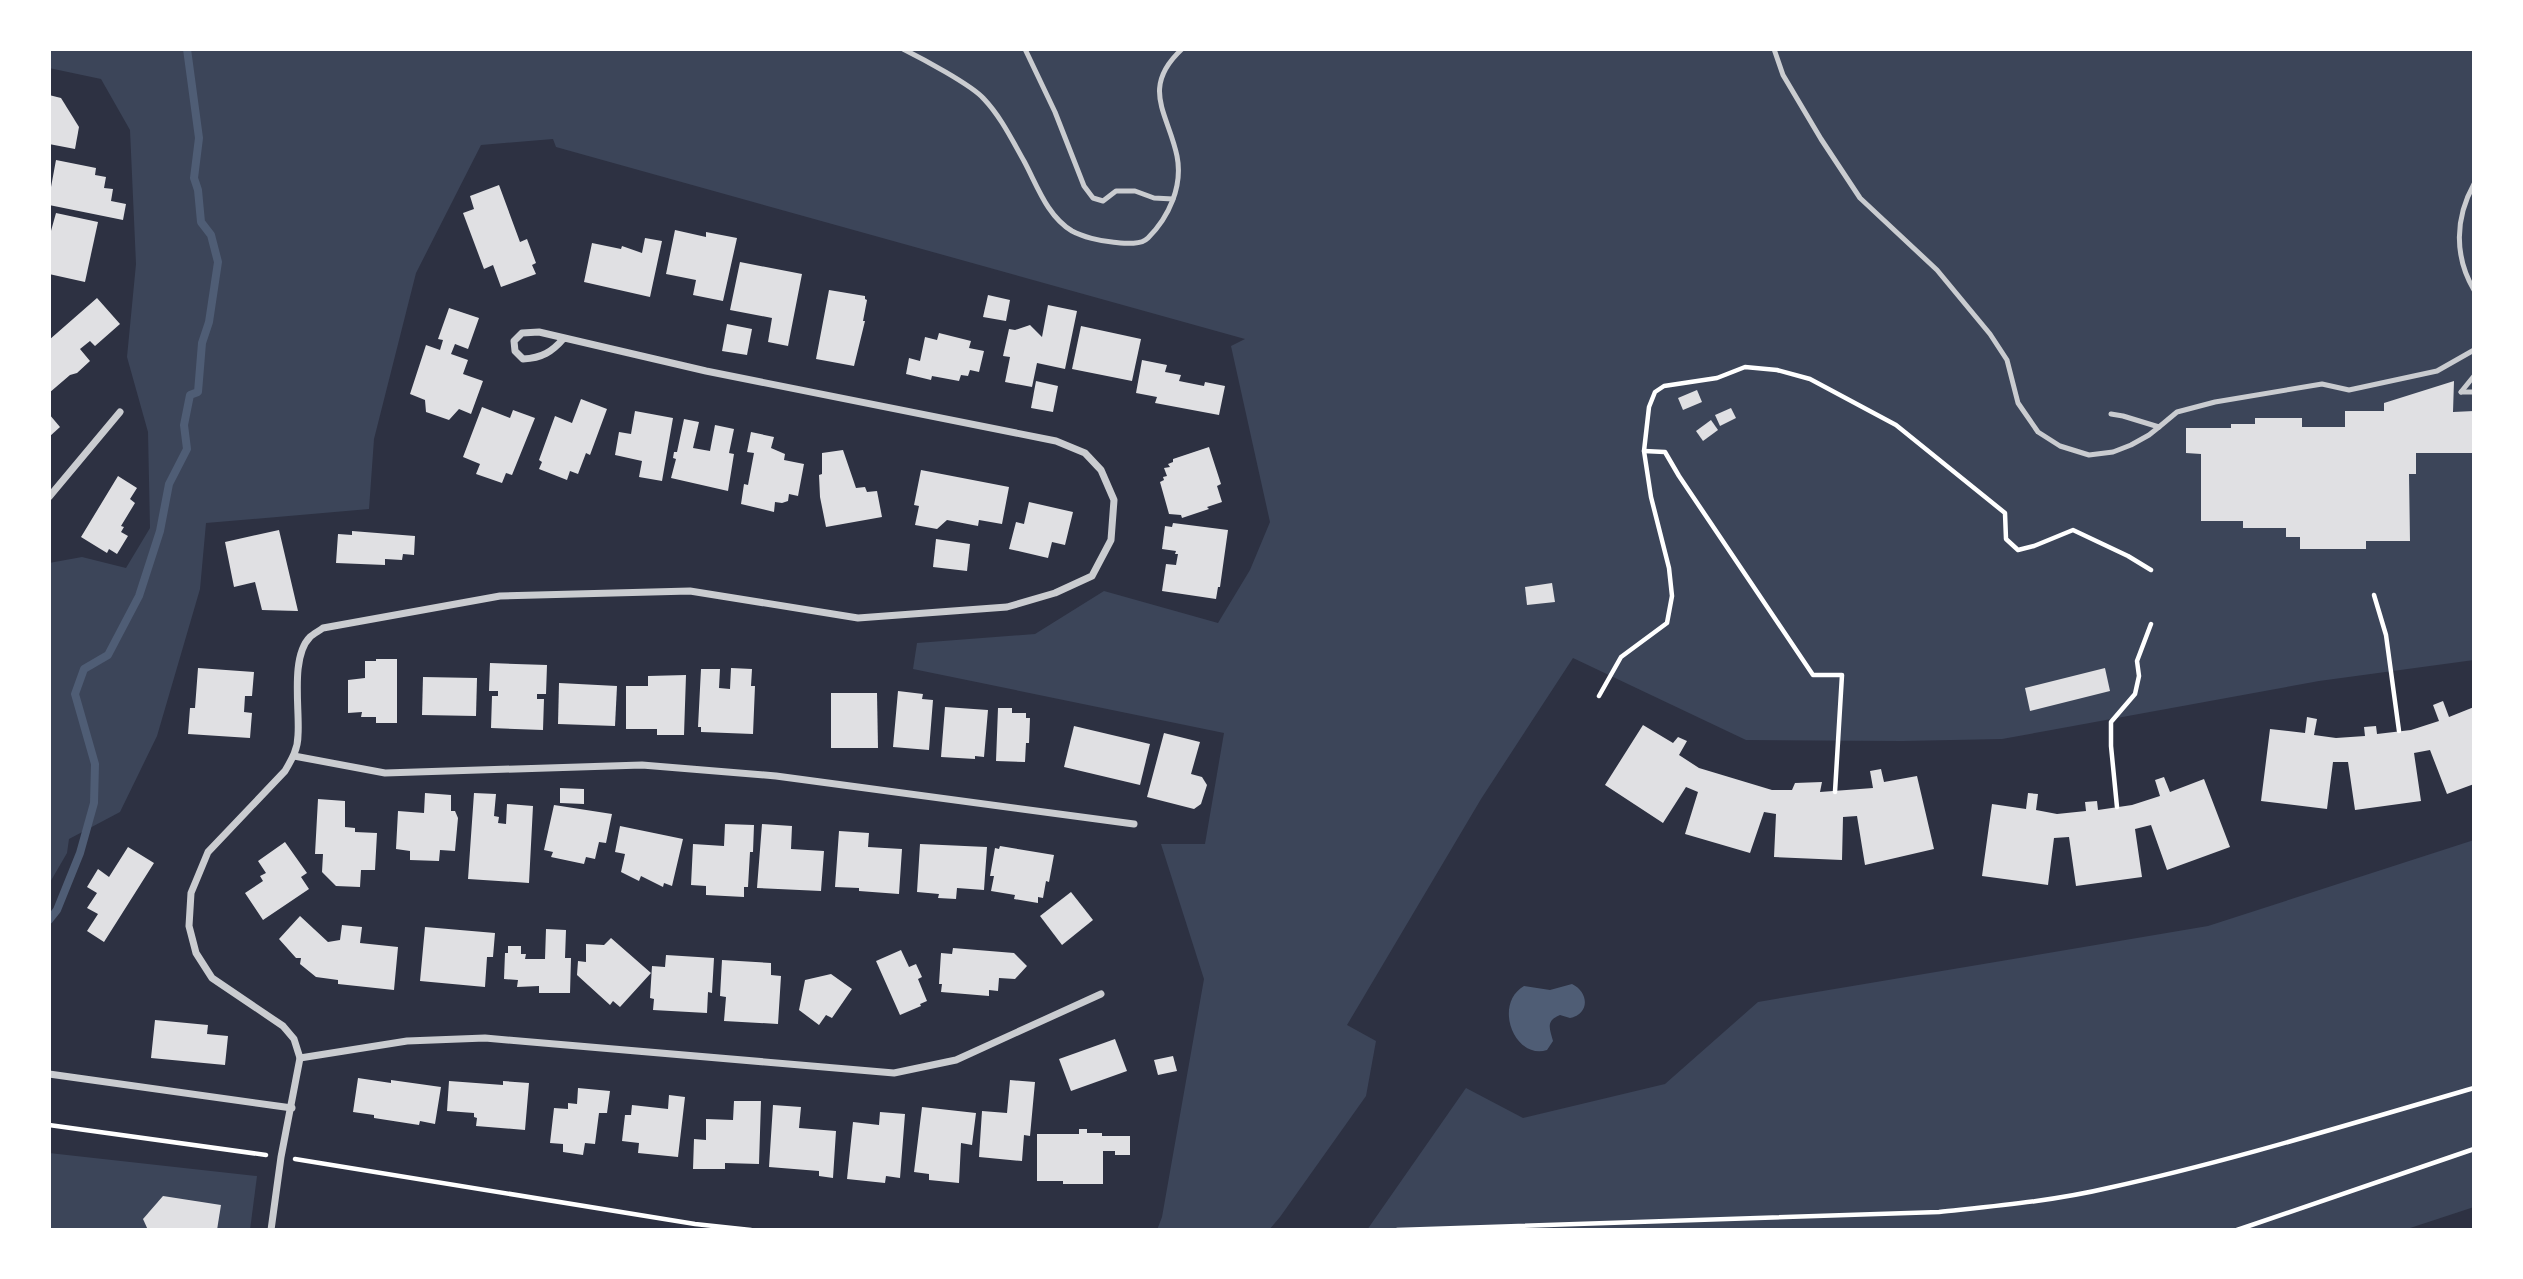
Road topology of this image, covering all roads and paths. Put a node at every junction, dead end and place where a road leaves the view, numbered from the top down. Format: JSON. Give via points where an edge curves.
{"nodes":[{"id":1,"x":903,"y":49,"type":"edge"},
{"id":2,"x":1025,"y":49,"type":"edge"},
{"id":3,"x":1182,"y":49,"type":"edge"},
{"id":4,"x":1774,"y":49,"type":"edge"},
{"id":5,"x":2474,"y":184,"type":"edge"},
{"id":6,"x":1173,"y":199,"type":"junction"},
{"id":7,"x":2474,"y":290,"type":"edge"},
{"id":8,"x":564,"y":338,"type":"junction"},
{"id":9,"x":2474,"y":350,"type":"edge"},
{"id":10,"x":2474,"y":376,"type":"edge"},
{"id":11,"x":2474,"y":392,"type":"edge"},
{"id":12,"x":120,"y":412,"type":"dead end"},
{"id":13,"x":2110,"y":414,"type":"dead end"},
{"id":14,"x":2159,"y":427,"type":"junction"},
{"id":15,"x":1644,"y":451,"type":"junction"},
{"id":16,"x":49,"y":497,"type":"edge"},
{"id":17,"x":2151,"y":570,"type":"dead end"},
{"id":18,"x":2374,"y":595,"type":"dead end"},
{"id":19,"x":2151,"y":624,"type":"dead end"},
{"id":20,"x":1599,"y":696,"type":"dead end"},
{"id":21,"x":2399,"y":732,"type":"dead end"},
{"id":22,"x":294,"y":756,"type":"junction"},
{"id":23,"x":1835,"y":792,"type":"dead end"},
{"id":24,"x":2117,"y":807,"type":"dead end"},
{"id":25,"x":1134,"y":824,"type":"dead end"},
{"id":26,"x":1101,"y":994,"type":"dead end"},
{"id":27,"x":300,"y":1058,"type":"junction"},
{"id":28,"x":49,"y":1074,"type":"edge"},
{"id":29,"x":2474,"y":1088,"type":"edge"},
{"id":30,"x":292,"y":1108,"type":"junction"},
{"id":31,"x":49,"y":1125,"type":"edge"},
{"id":32,"x":2474,"y":1149,"type":"edge"},
{"id":33,"x":261,"y":1154,"type":"dead end"},
{"id":34,"x":300,"y":1160,"type":"dead end"},
{"id":35,"x":271,"y":1230,"type":"edge"},
{"id":36,"x":751,"y":1230,"type":"edge"},
{"id":37,"x":1397,"y":1230,"type":"edge"},
{"id":38,"x":2236,"y":1230,"type":"edge"}],
"edges":[{"from":1,"to":6,"type":"lane","via":[[982,96],[1003,124],[1051,211],[1071,230],[1101,241],[1145,241],[1163,221]]},
{"from":2,"to":6,"type":"lane","via":[[1093,198],[1103,201],[1116,191],[1135,191]]},
{"from":3,"to":6,"type":"lane","via":[[1167,67],[1159,88],[1161,113],[1177,158]]},
{"from":4,"to":14,"type":"lane","via":[[1783,75],[1860,198],[1937,270],[1990,334],[2007,360],[2018,403],[2038,432],[2060,446],[2089,455],[2131,445]]},
{"from":5,"to":7,"type":"lane","via":[[2459,226],[2459,254]]},
{"from":8,"to":8,"type":"street","via":[[556,348],[535,358],[523,359],[515,351],[514,341],[522,333]]},
{"from":8,"to":22,"type":"street","via":[[1056,441],[1085,453],[1101,470],[1114,500],[1111,540],[1092,576],[1007,607],[858,618],[690,591],[500,596],[323,628],[309,638],[302,652]]},
{"from":9,"to":14,"type":"lane","via":[[2437,370],[2348,390],[2322,384],[2215,402],[2177,412]]},
{"from":10,"to":11,"type":"lane","via":[[2461,393]]},
{"from":12,"to":16,"type":"street"},
{"from":13,"to":14,"type":"lane"},
{"from":15,"to":17,"type":"path","via":[[1654,392],[1745,367],[1777,370],[1810,379],[1896,425],[2005,513],[2006,539],[2018,550],[2073,530]]},
{"from":15,"to":20,"type":"path","via":[[1672,596],[1667,622],[1621,657]]},
{"from":15,"to":23,"type":"path","via":[[1665,452],[1812,675],[1842,674]]},
{"from":18,"to":21,"type":"path","via":[[2386,635]]},
{"from":19,"to":24,"type":"path","via":[[2137,661],[2135,694],[2110,726]]},
{"from":22,"to":25,"type":"street","via":[[385,773],[642,765],[682,768],[776,776]]},
{"from":22,"to":27,"type":"street","via":[[208,852],[191,893],[189,926],[196,953],[212,978],[283,1026],[294,1039]]},
{"from":26,"to":27,"type":"street","via":[[956,1060],[894,1073],[485,1038],[407,1041]]},
{"from":27,"to":30,"type":"street"},
{"from":28,"to":30,"type":"street"},
{"from":29,"to":37,"type":"path","via":[[2200,1166],[2105,1189],[2010,1204],[1939,1212]]},
{"from":30,"to":35,"type":"street"},
{"from":31,"to":33,"type":"path"},
{"from":32,"to":38,"type":"path"},
{"from":34,"to":36,"type":"path"}]}
